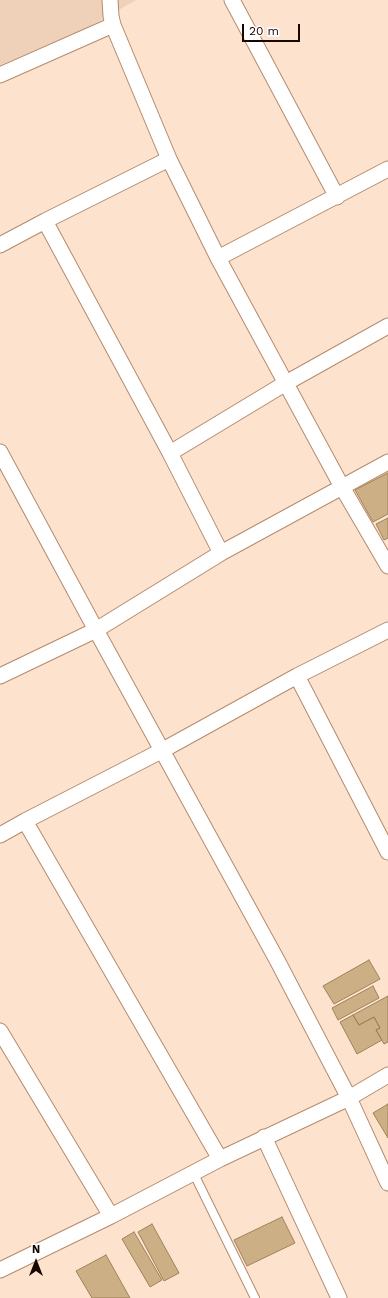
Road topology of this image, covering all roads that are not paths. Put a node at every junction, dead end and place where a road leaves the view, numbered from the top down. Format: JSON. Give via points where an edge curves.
{"nodes":[{"id":1,"x":110,"y":0,"type":"edge"},
{"id":2,"x":232,"y":0,"type":"edge"},
{"id":3,"x":113,"y":25,"type":"junction"},
{"id":4,"x":0,"y":75,"type":"edge"},
{"id":5,"x":169,"y":159,"type":"junction"},
{"id":6,"x":388,"y":170,"type":"edge"},
{"id":7,"x":337,"y":197,"type":"junction"},
{"id":8,"x":45,"y":221,"type":"junction"},
{"id":9,"x":0,"y":245,"type":"edge"},
{"id":10,"x":218,"y":258,"type":"junction"},
{"id":11,"x":388,"y":326,"type":"edge"},
{"id":12,"x":286,"y":383,"type":"junction"},
{"id":13,"x":0,"y":452,"type":"edge"},
{"id":14,"x":170,"y":453,"type":"junction"},
{"id":15,"x":388,"y":462,"type":"edge"},
{"id":16,"x":342,"y":487,"type":"junction"},
{"id":17,"x":221,"y":553,"type":"junction"},
{"id":18,"x":388,"y":566,"type":"edge"},
{"id":19,"x":96,"y":630,"type":"junction"},
{"id":20,"x":388,"y":630,"type":"edge"},
{"id":21,"x":0,"y":676,"type":"edge"},
{"id":22,"x":297,"y":676,"type":"junction"},
{"id":23,"x":163,"y":750,"type":"junction"},
{"id":24,"x":25,"y":821,"type":"junction"},
{"id":25,"x":0,"y":835,"type":"edge"},
{"id":26,"x":388,"y":852,"type":"edge"},
{"id":27,"x":0,"y":1031,"type":"edge"},
{"id":28,"x":388,"y":1075,"type":"edge"},
{"id":29,"x":349,"y":1098,"type":"junction"},
{"id":30,"x":264,"y":1137,"type":"junction"},
{"id":31,"x":220,"y":1159,"type":"junction"},
{"id":32,"x":193,"y":1172,"type":"junction"},
{"id":33,"x":388,"y":1183,"type":"edge"},
{"id":34,"x":111,"y":1216,"type":"junction"},
{"id":35,"x":0,"y":1270,"type":"edge"},
{"id":36,"x":255,"y":1298,"type":"edge"},
{"id":37,"x":339,"y":1298,"type":"edge"}],
"edges":[{"from":1,"to":3,"type":"street"},
{"from":2,"to":7,"type":"street"},
{"from":3,"to":4,"type":"street"},
{"from":3,"to":5,"type":"street"},
{"from":5,"to":8,"type":"street"},
{"from":5,"to":10,"type":"street"},
{"from":6,"to":7,"type":"street"},
{"from":7,"to":10,"type":"street"},
{"from":8,"to":9,"type":"street"},
{"from":8,"to":14,"type":"street"},
{"from":10,"to":12,"type":"street"},
{"from":11,"to":12,"type":"street"},
{"from":12,"to":14,"type":"street"},
{"from":12,"to":16,"type":"street"},
{"from":13,"to":19,"type":"street"},
{"from":14,"to":17,"type":"street"},
{"from":15,"to":16,"type":"street"},
{"from":16,"to":17,"type":"street"},
{"from":16,"to":18,"type":"street"},
{"from":17,"to":19,"type":"street"},
{"from":19,"to":21,"type":"street"},
{"from":19,"to":23,"type":"street"},
{"from":20,"to":22,"type":"street"},
{"from":22,"to":23,"type":"street"},
{"from":22,"to":26,"type":"street"},
{"from":23,"to":24,"type":"street"},
{"from":23,"to":29,"type":"street"},
{"from":24,"to":25,"type":"street"},
{"from":24,"to":31,"type":"street"},
{"from":27,"to":34,"type":"street"},
{"from":28,"to":29,"type":"street"},
{"from":29,"to":30,"type":"street"},
{"from":29,"to":33,"type":"street"},
{"from":30,"to":31,"type":"street"},
{"from":30,"to":37,"type":"street"},
{"from":31,"to":32,"type":"street"},
{"from":32,"to":34,"type":"street"},
{"from":32,"to":36,"type":"lane"},
{"from":34,"to":35,"type":"street"}]}
